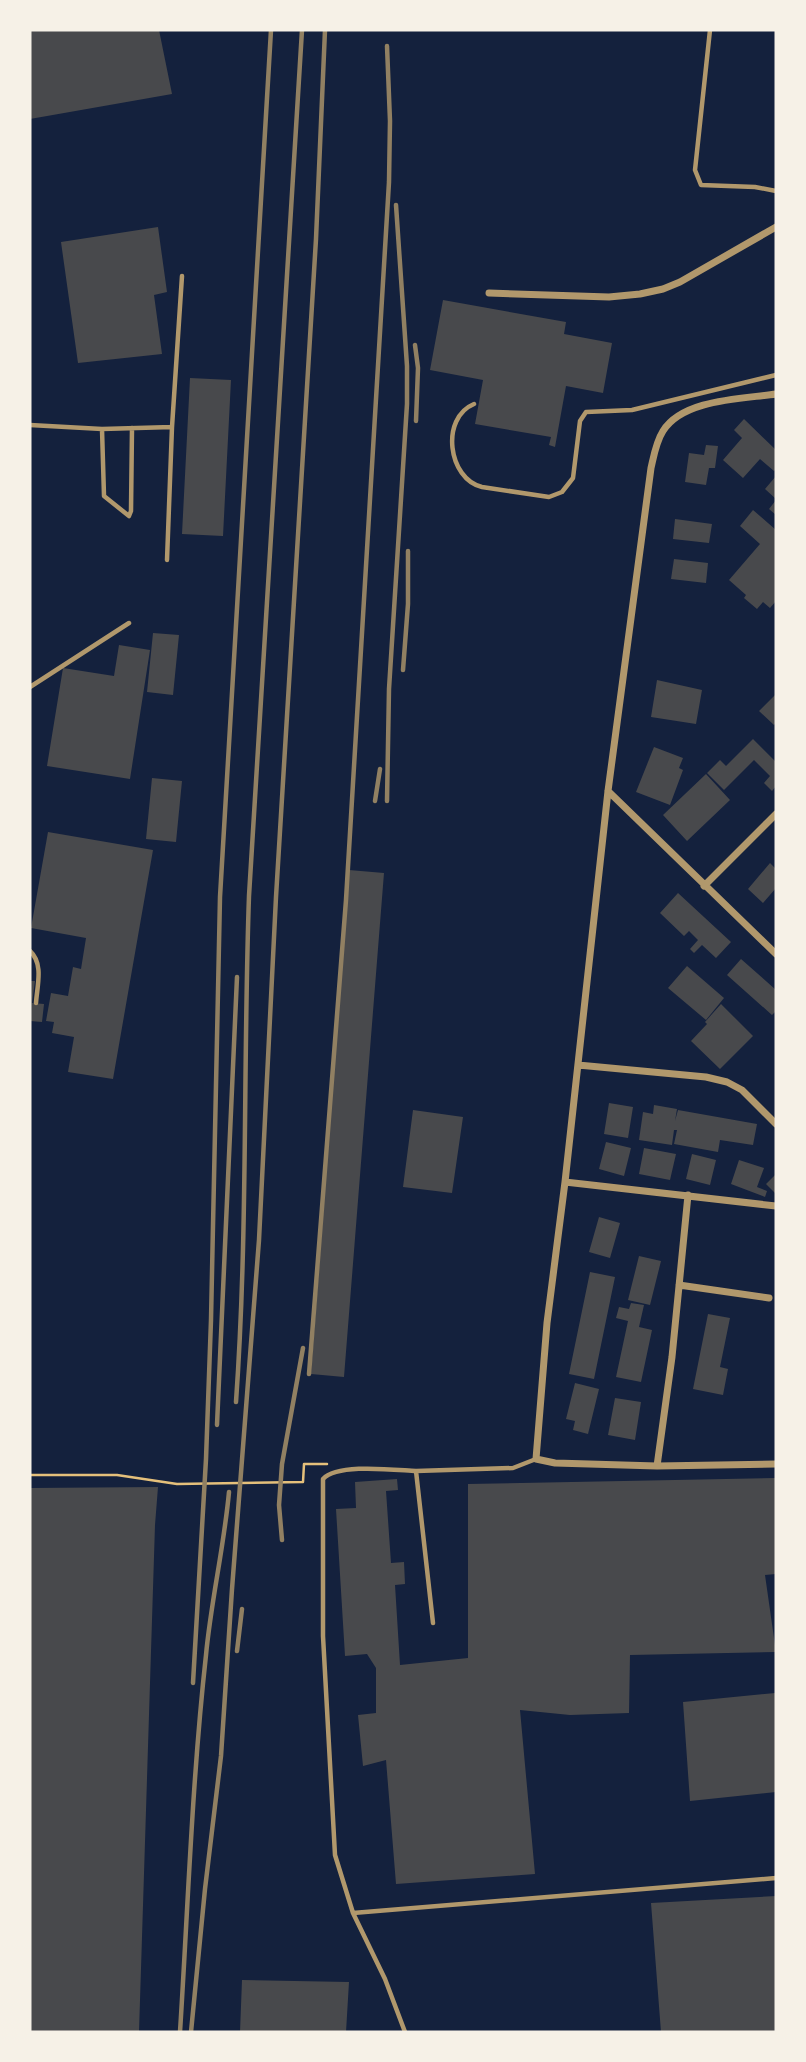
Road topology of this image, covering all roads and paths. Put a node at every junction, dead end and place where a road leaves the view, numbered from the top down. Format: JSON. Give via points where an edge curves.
{"nodes":[{"id":1,"x":710,"y":30,"type":"edge"},
{"id":2,"x":776,"y":191,"type":"edge"},
{"id":3,"x":776,"y":226,"type":"edge"},
{"id":4,"x":182,"y":276,"type":"dead end"},
{"id":5,"x":489,"y":293,"type":"dead end"},
{"id":6,"x":776,"y":375,"type":"edge"},
{"id":7,"x":776,"y":394,"type":"edge"},
{"id":8,"x":474,"y":404,"type":"dead end"},
{"id":9,"x":30,"y":425,"type":"edge"},
{"id":10,"x":172,"y":427,"type":"junction"},
{"id":11,"x":132,"y":428,"type":"junction"},
{"id":12,"x":103,"y":429,"type":"junction"},
{"id":13,"x":166,"y":560,"type":"dead end"},
{"id":14,"x":129,"y":623,"type":"dead end"},
{"id":15,"x":30,"y":687,"type":"edge"},
{"id":16,"x":608,"y":791,"type":"junction"},
{"id":17,"x":776,"y":814,"type":"edge"},
{"id":18,"x":704,"y":886,"type":"junction"},
{"id":19,"x":30,"y":951,"type":"edge"},
{"id":20,"x":776,"y":954,"type":"edge"},
{"id":21,"x":36,"y":1003,"type":"dead end"},
{"id":22,"x":578,"y":1065,"type":"junction"},
{"id":23,"x":776,"y":1124,"type":"edge"},
{"id":24,"x":565,"y":1182,"type":"junction"},
{"id":25,"x":688,"y":1195,"type":"junction"},
{"id":26,"x":776,"y":1206,"type":"edge"},
{"id":27,"x":679,"y":1285,"type":"junction"},
{"id":28,"x":769,"y":1298,"type":"dead end"},
{"id":29,"x":536,"y":1459,"type":"junction"},
{"id":30,"x":776,"y":1464,"type":"edge"},
{"id":31,"x":657,"y":1466,"type":"junction"},
{"id":32,"x":416,"y":1471,"type":"junction"},
{"id":33,"x":30,"y":1475,"type":"edge"},
{"id":34,"x":303,"y":1482,"type":"dead end"},
{"id":35,"x":433,"y":1623,"type":"dead end"},
{"id":36,"x":776,"y":1878,"type":"edge"},
{"id":37,"x":353,"y":1913,"type":"junction"},
{"id":38,"x":405,"y":2032,"type":"edge"}],
"edges":[{"from":1,"to":2,"type":"lane","via":[[695,170],[701,185]]},
{"from":3,"to":5,"type":"street","via":[[680,282],[652,292],[609,297]]},
{"from":4,"to":10,"type":"lane"},
{"from":6,"to":8,"type":"lane","via":[[632,410],[586,412],[580,421],[571,483],[549,496],[475,485],[464,477],[453,450],[453,433],[459,416]]},
{"from":7,"to":16,"type":"street","via":[[689,410],[670,422],[656,446]]},
{"from":9,"to":12,"type":"lane"},
{"from":10,"to":11,"type":"lane"},
{"from":10,"to":13,"type":"lane"},
{"from":11,"to":12,"type":"lane"},
{"from":11,"to":12,"type":"lane","via":[[129,516],[104,496]]},
{"from":14,"to":15,"type":"lane"},
{"from":16,"to":18,"type":"street"},
{"from":16,"to":22,"type":"street"},
{"from":17,"to":18,"type":"street"},
{"from":18,"to":20,"type":"street"},
{"from":19,"to":21,"type":"lane","via":[[38,967]]},
{"from":22,"to":23,"type":"street","via":[[727,1082],[742,1090]]},
{"from":22,"to":24,"type":"street"},
{"from":24,"to":25,"type":"street"},
{"from":24,"to":29,"type":"street"},
{"from":25,"to":26,"type":"street"},
{"from":25,"to":27,"type":"street"},
{"from":27,"to":28,"type":"street"},
{"from":27,"to":31,"type":"street"},
{"from":29,"to":31,"type":"street"},
{"from":29,"to":32,"type":"lane","via":[[513,1468]]},
{"from":30,"to":31,"type":"street"},
{"from":32,"to":35,"type":"lane"},
{"from":32,"to":37,"type":"lane","via":[[359,1469],[330,1473],[323,1479],[323,1636],[335,1855]]},
{"from":33,"to":34,"type":"path","via":[[117,1475],[177,1484]]},
{"from":36,"to":37,"type":"lane"},
{"from":37,"to":38,"type":"lane"}]}
